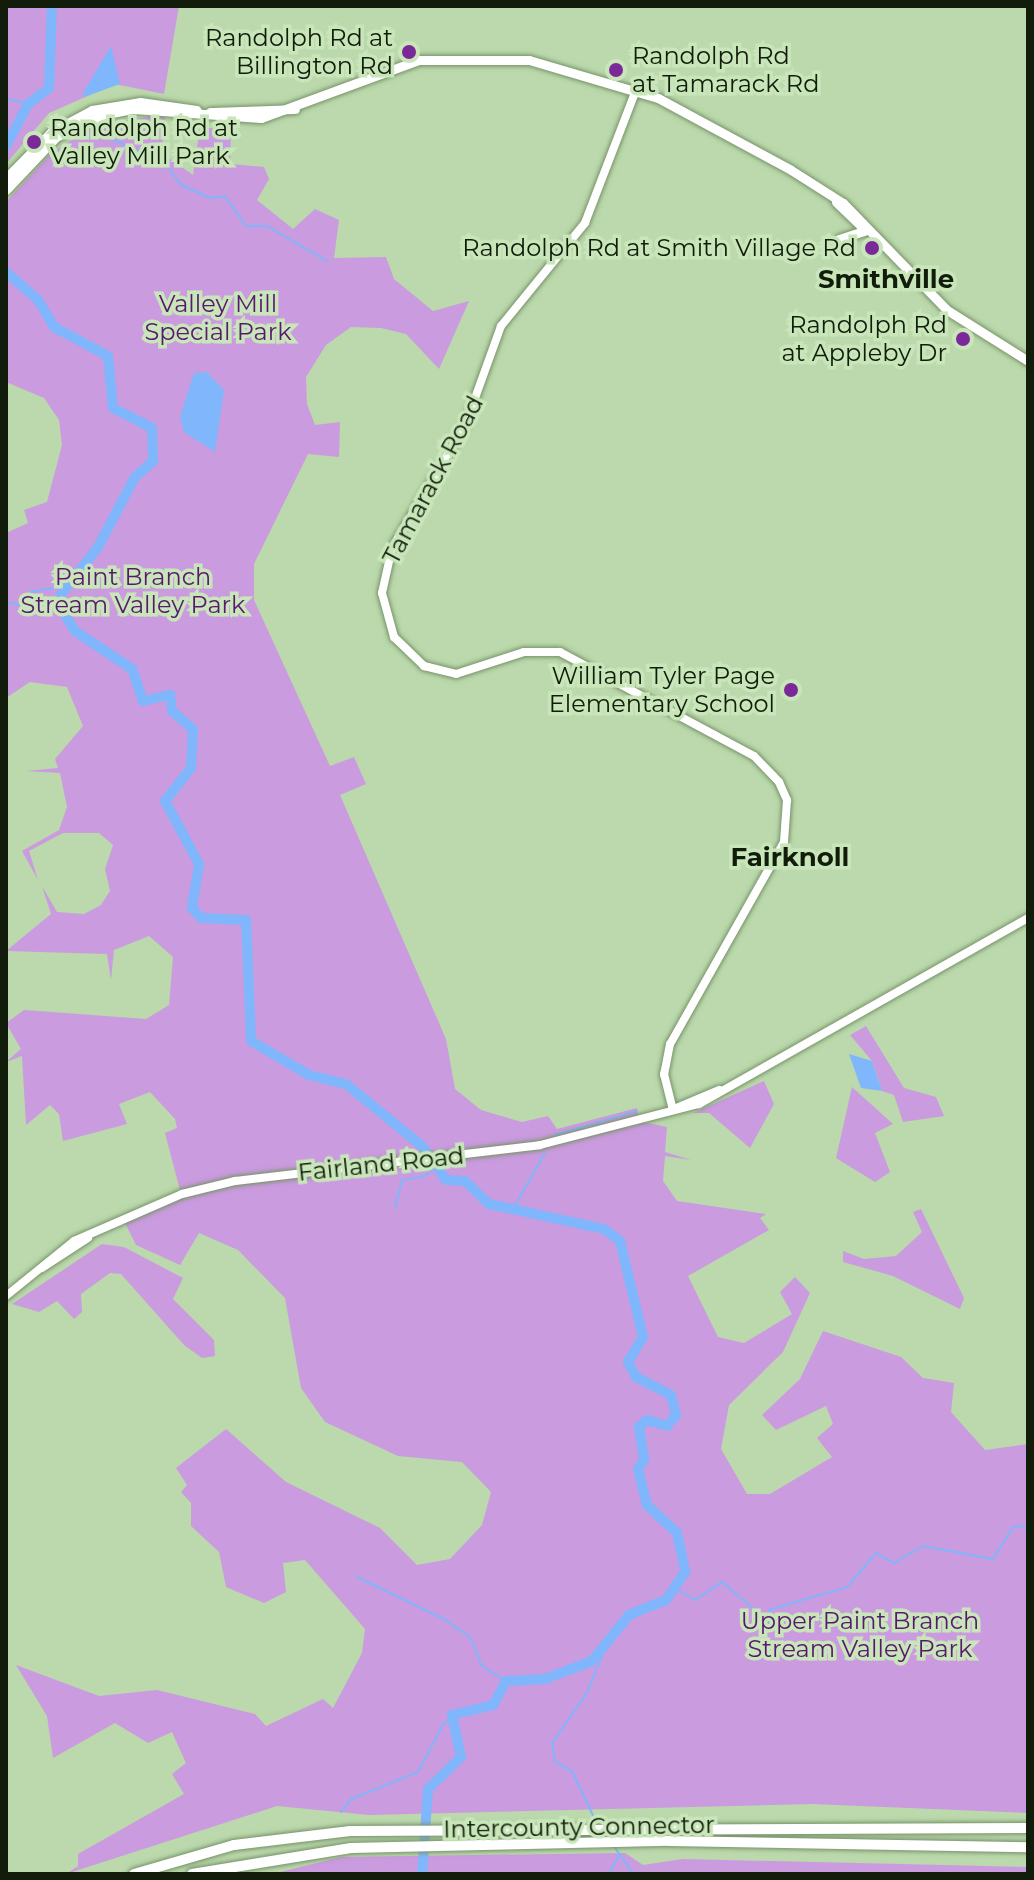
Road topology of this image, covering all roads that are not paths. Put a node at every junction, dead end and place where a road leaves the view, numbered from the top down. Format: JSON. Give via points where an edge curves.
{"nodes":[{"id":1,"x":636,"y":90,"type":"junction"},
{"id":2,"x":295,"y":109,"type":"junction"},
{"id":3,"x":6,"y":178,"type":"edge"},
{"id":4,"x":6,"y":190,"type":"edge"},
{"id":5,"x":866,"y":230,"type":"junction"},
{"id":6,"x":839,"y":239,"type":"dead end"},
{"id":7,"x":1028,"y":361,"type":"edge"},
{"id":8,"x":1028,"y":918,"type":"edge"},
{"id":9,"x":673,"y":1109,"type":"junction"},
{"id":10,"x":6,"y":1296,"type":"edge"},
{"id":11,"x":1028,"y":1828,"type":"edge"},
{"id":12,"x":1028,"y":1847,"type":"edge"},
{"id":13,"x":134,"y":1874,"type":"edge"},
{"id":14,"x":192,"y":1874,"type":"edge"}],
"edges":[{"from":1,"to":2,"type":"main road","via":[[529,60],[450,56],[396,67]]},
{"from":1,"to":5,"type":"main road","via":[[695,115],[836,202]]},
{"from":1,"to":9,"type":"street","name":"Tamarack Road","via":[[585,223],[501,326],[466,423],[392,548],[382,593],[394,637],[424,666],[456,674],[524,652],[560,652],[754,756],[779,782],[787,800],[784,842],[670,1044],[664,1074]]},
{"from":2,"to":3,"type":"main road","via":[[237,114],[153,102],[108,106],[58,127]]},
{"from":2,"to":4,"type":"main road","via":[[247,119],[134,109],[94,117],[56,137]]},
{"from":5,"to":6,"type":"main road"},
{"from":5,"to":7,"type":"main road","via":[[947,310]]},
{"from":8,"to":9,"type":"street","name":"Fairland Road","via":[[724,1090]]},
{"from":9,"to":10,"type":"street","name":"Fairland Road","via":[[562,1140],[235,1181],[163,1200],[94,1232]]},
{"from":11,"to":13,"type":"highway","name":"Intercounty Connector","via":[[670,1825],[350,1831],[234,1845]]},
{"from":12,"to":14,"type":"highway","name":"Intercounty Connector","via":[[670,1841],[351,1848]]}]}
